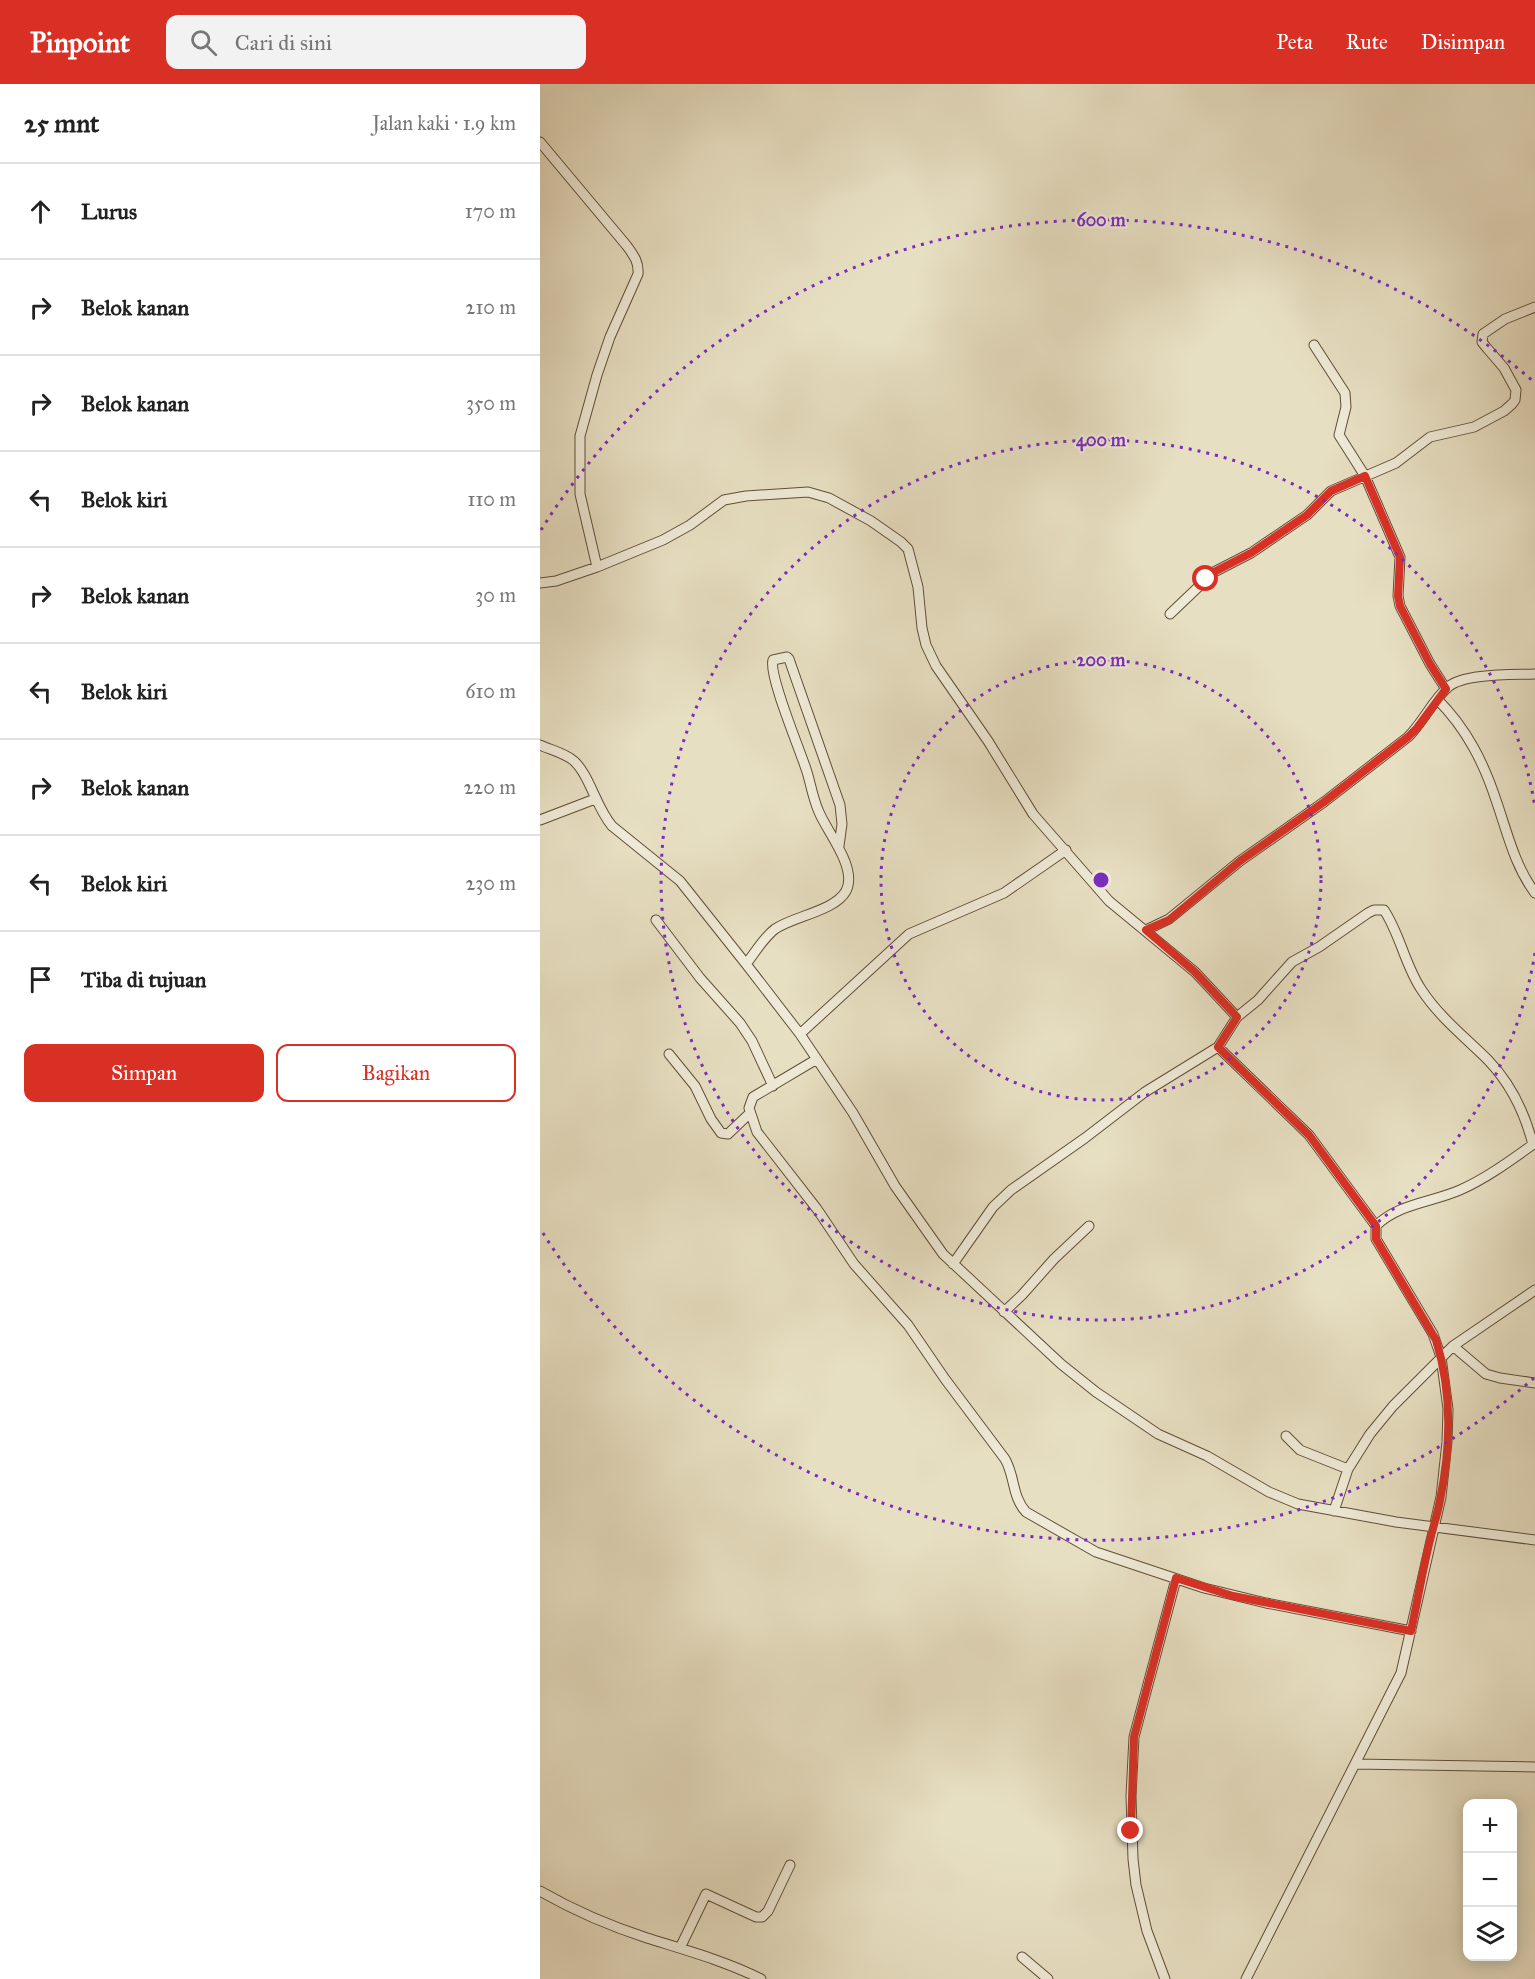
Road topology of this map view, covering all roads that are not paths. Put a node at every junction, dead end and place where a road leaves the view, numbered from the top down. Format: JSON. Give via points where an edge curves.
{"nodes":[{"id":1,"x":540,"y":142,"type":"edge"},
{"id":2,"x":1535,"y":307,"type":"edge"},
{"id":3,"x":1314,"y":345,"type":"dead end"},
{"id":4,"x":1365,"y":476,"type":"junction"},
{"id":5,"x":597,"y":567,"type":"junction"},
{"id":6,"x":540,"y":583,"type":"edge"},
{"id":7,"x":1170,"y":614,"type":"dead end"},
{"id":8,"x":1535,"y":674,"type":"edge"},
{"id":9,"x":1446,"y":689,"type":"junction"},
{"id":10,"x":1437,"y":699,"type":"junction"},
{"id":11,"x":540,"y":745,"type":"edge"},
{"id":12,"x":595,"y":799,"type":"junction"},
{"id":13,"x":540,"y":820,"type":"edge"},
{"id":14,"x":839,"y":846,"type":"junction"},
{"id":15,"x":1066,"y":850,"type":"junction"},
{"id":16,"x":1535,"y":893,"type":"edge"},
{"id":17,"x":656,"y":920,"type":"dead end"},
{"id":18,"x":1146,"y":930,"type":"junction"},
{"id":19,"x":746,"y":964,"type":"junction"},
{"id":20,"x":1237,"y":1017,"type":"junction"},
{"id":21,"x":800,"y":1034,"type":"junction"},
{"id":22,"x":1218,"y":1047,"type":"junction"},
{"id":23,"x":669,"y":1054,"type":"dead end"},
{"id":24,"x":817,"y":1059,"type":"junction"},
{"id":25,"x":773,"y":1086,"type":"junction"},
{"id":26,"x":750,"y":1113,"type":"junction"},
{"id":27,"x":1534,"y":1144,"type":"edge"},
{"id":28,"x":1089,"y":1226,"type":"dead end"},
{"id":29,"x":1376,"y":1226,"type":"junction"},
{"id":30,"x":953,"y":1264,"type":"junction"},
{"id":31,"x":1535,"y":1290,"type":"edge"},
{"id":32,"x":1004,"y":1312,"type":"junction"},
{"id":33,"x":1453,"y":1346,"type":"junction"},
{"id":34,"x":1441,"y":1357,"type":"junction"},
{"id":35,"x":1535,"y":1383,"type":"edge"},
{"id":36,"x":1286,"y":1436,"type":"dead end"},
{"id":37,"x":1348,"y":1469,"type":"junction"},
{"id":38,"x":1334,"y":1511,"type":"junction"},
{"id":39,"x":1433,"y":1527,"type":"junction"},
{"id":40,"x":1535,"y":1540,"type":"edge"},
{"id":41,"x":1176,"y":1578,"type":"junction"},
{"id":42,"x":1411,"y":1631,"type":"junction"},
{"id":43,"x":1355,"y":1764,"type":"junction"},
{"id":44,"x":1535,"y":1767,"type":"edge"},
{"id":45,"x":790,"y":1865,"type":"dead end"},
{"id":46,"x":540,"y":1891,"type":"edge"},
{"id":47,"x":680,"y":1948,"type":"junction"},
{"id":48,"x":1022,"y":1957,"type":"dead end"},
{"id":49,"x":761,"y":1979,"type":"edge"},
{"id":50,"x":1048,"y":1979,"type":"edge"},
{"id":51,"x":1165,"y":1979,"type":"edge"},
{"id":52,"x":1246,"y":1979,"type":"edge"}],
"edges":[{"from":1,"to":5,"type":"street","via":[[635,257],[638,267],[610,337],[580,436],[580,494]]},
{"from":2,"to":4,"type":"street","via":[[1505,319],[1483,334],[1482,342],[1516,390],[1512,404],[1474,427],[1430,437],[1396,462]]},
{"from":3,"to":4,"type":"street","via":[[1345,393],[1346,408],[1339,435]]},
{"from":4,"to":7,"type":"street","via":[[1331,491],[1307,515],[1251,553],[1214,572]]},
{"from":4,"to":9,"type":"street","via":[[1400,557],[1400,606]]},
{"from":5,"to":6,"type":"street"},
{"from":5,"to":15,"type":"street","via":[[663,540],[724,500],[746,496],[808,492],[829,498],[871,521],[908,549],[926,645],[936,666],[1022,799]]},
{"from":8,"to":9,"type":"street","via":[[1472,678],[1454,682]]},
{"from":9,"to":10,"type":"street"},
{"from":10,"to":16,"type":"street","via":[[1451,712],[1477,752],[1512,851]]},
{"from":10,"to":18,"type":"street","via":[[1408,737],[1240,861],[1169,920]]},
{"from":11,"to":12,"type":"street","via":[[576,762]]},
{"from":12,"to":13,"type":"street"},
{"from":12,"to":19,"type":"street","via":[[612,826],[680,881]]},
{"from":14,"to":14,"type":"street","via":[[818,811],[782,703],[772,666],[777,658],[789,659],[832,778],[842,824]]},
{"from":14,"to":19,"type":"street","via":[[848,881],[841,898],[777,928]]},
{"from":15,"to":18,"type":"street","via":[[1109,900]]},
{"from":15,"to":21,"type":"street","via":[[1004,893],[909,934]]},
{"from":17,"to":25,"type":"street","via":[[740,1023]]},
{"from":18,"to":20,"type":"street","via":[[1195,972]]},
{"from":19,"to":21,"type":"street"},
{"from":20,"to":22,"type":"street"},
{"from":20,"to":27,"type":"street","via":[[1292,962],[1368,913],[1382,909],[1421,990],[1504,1079],[1521,1107]]},
{"from":21,"to":24,"type":"street"},
{"from":22,"to":29,"type":"street","via":[[1309,1135]]},
{"from":22,"to":30,"type":"street","via":[[1145,1092],[1011,1190],[993,1207]]},
{"from":23,"to":26,"type":"street","via":[[695,1086],[721,1133],[728,1134]]},
{"from":24,"to":25,"type":"street"},
{"from":24,"to":30,"type":"street","via":[[895,1186]]},
{"from":25,"to":26,"type":"street","via":[[753,1097]]},
{"from":26,"to":41,"type":"street","via":[[757,1132],[854,1264],[908,1326],[1005,1460],[1022,1508],[1083,1546]]},
{"from":27,"to":29,"type":"street","via":[[1462,1189],[1404,1209]]},
{"from":28,"to":32,"type":"street"},
{"from":29,"to":34,"type":"street","via":[[1376,1239],[1433,1334]]},
{"from":30,"to":32,"type":"street"},
{"from":31,"to":33,"type":"street"},
{"from":32,"to":38,"type":"street","via":[[1061,1364],[1151,1430],[1277,1496]]},
{"from":33,"to":34,"type":"street"},
{"from":33,"to":35,"type":"street","via":[[1486,1374]]},
{"from":34,"to":37,"type":"street","via":[[1381,1420]]},
{"from":34,"to":39,"type":"street","via":[[1448,1423],[1441,1497]]},
{"from":36,"to":37,"type":"street","via":[[1300,1450]]},
{"from":37,"to":38,"type":"street"},
{"from":38,"to":39,"type":"street"},
{"from":39,"to":40,"type":"street"},
{"from":39,"to":42,"type":"street"},
{"from":41,"to":42,"type":"street","via":[[1233,1596]]},
{"from":41,"to":51,"type":"street","via":[[1134,1737],[1132,1774],[1131,1831],[1136,1885],[1147,1931]]},
{"from":42,"to":43,"type":"street","via":[[1401,1673]]},
{"from":43,"to":44,"type":"street"},
{"from":43,"to":52,"type":"street"},
{"from":45,"to":47,"type":"street","via":[[762,1917],[708,1894],[704,1896]]},
{"from":46,"to":47,"type":"street","via":[[575,1909]]},
{"from":47,"to":49,"type":"street"},
{"from":48,"to":50,"type":"street"}]}
